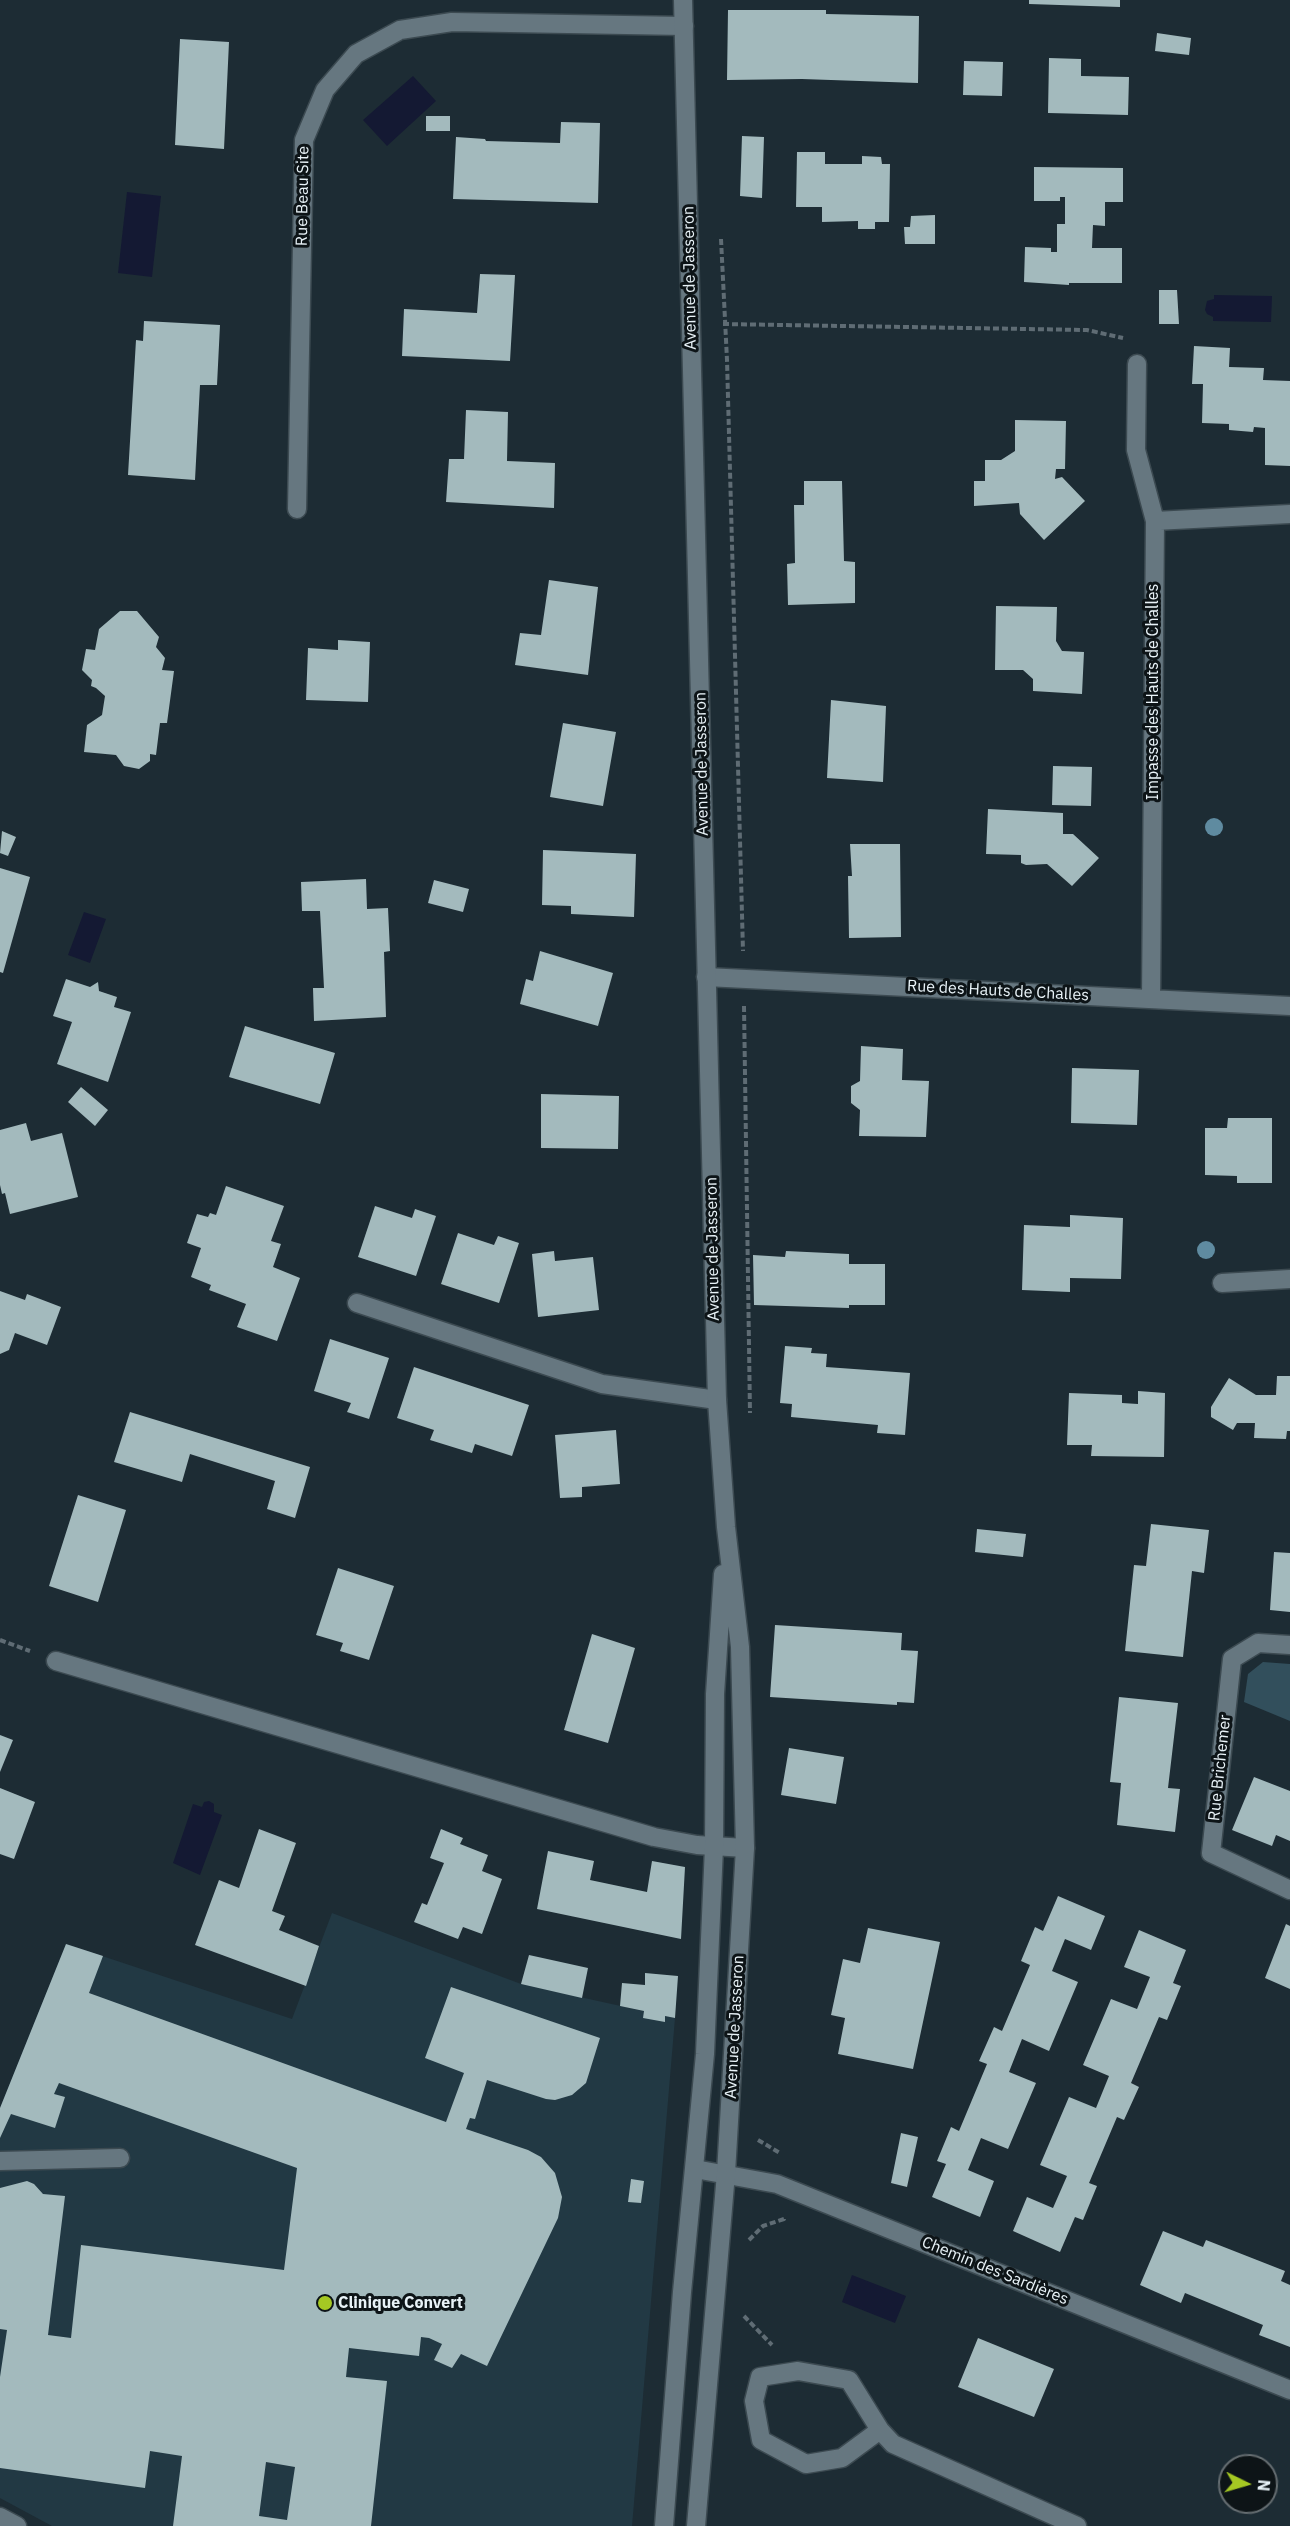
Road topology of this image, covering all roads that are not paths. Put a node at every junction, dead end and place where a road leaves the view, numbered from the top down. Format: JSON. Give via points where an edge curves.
{"nodes":[{"id":1,"x":683,"y":0,"type":"edge"},
{"id":2,"x":684,"y":26,"type":"junction"},
{"id":3,"x":1137,"y":364,"type":"road end"},
{"id":4,"x":297,"y":509,"type":"dead end"},
{"id":5,"x":1290,"y":514,"type":"edge"},
{"id":6,"x":1155,"y":520,"type":"junction"},
{"id":7,"x":706,"y":977,"type":"junction"},
{"id":8,"x":1151,"y":999,"type":"junction"},
{"id":9,"x":1290,"y":1006,"type":"edge"},
{"id":10,"x":1290,"y":1279,"type":"edge"},
{"id":11,"x":1222,"y":1283,"type":"dead end"},
{"id":12,"x":357,"y":1303,"type":"dead end"},
{"id":13,"x":717,"y":1400,"type":"junction"},
{"id":14,"x":726,"y":1527,"type":"junction"},
{"id":15,"x":1290,"y":1645,"type":"edge"},
{"id":16,"x":56,"y":1661,"type":"dead end"},
{"id":17,"x":714,"y":1847,"type":"junction"},
{"id":18,"x":745,"y":1848,"type":"junction"},
{"id":19,"x":1290,"y":1890,"type":"edge"},
{"id":20,"x":120,"y":2158,"type":"dead end"},
{"id":21,"x":0,"y":2161,"type":"edge"},
{"id":22,"x":694,"y":2169,"type":"junction"},
{"id":23,"x":726,"y":2173,"type":"junction"},
{"id":24,"x":1290,"y":2390,"type":"edge"},
{"id":25,"x":880,"y":2430,"type":"junction"},
{"id":26,"x":0,"y":2517,"type":"edge"},
{"id":27,"x":17,"y":2526,"type":"edge"},
{"id":28,"x":664,"y":2526,"type":"edge"},
{"id":29,"x":696,"y":2526,"type":"edge"},
{"id":30,"x":1077,"y":2526,"type":"edge"}],
"edges":[{"from":1,"to":2,"type":"street","name":"Avenue de Jasseron"},
{"from":2,"to":4,"type":"street","name":"Rue Beau Site","via":[[452,22],[400,30],[356,54],[325,90],[304,140]]},
{"from":2,"to":7,"type":"street","name":"Avenue de Jasseron"},
{"from":3,"to":6,"type":"street","name":"Impasse des Hauts de Challes","via":[[1136,450]]},
{"from":5,"to":6,"type":"street"},
{"from":6,"to":8,"type":"street","name":"Impasse des Hauts de Challes"},
{"from":7,"to":8,"type":"street","name":"Rue des Hauts de Challes"},
{"from":7,"to":13,"type":"street","name":"Avenue de Jasseron"},
{"from":8,"to":9,"type":"street","name":"Rue des Hauts de Challes"},
{"from":10,"to":11,"type":"street"},
{"from":12,"to":13,"type":"street","via":[[602,1384]]},
{"from":13,"to":14,"type":"street","name":"Avenue de Jasseron"},
{"from":14,"to":17,"type":"street","name":"Avenue de Jasseron","via":[[715,1695]]},
{"from":14,"to":18,"type":"street","name":"Avenue de Jasseron","via":[[740,1647]]},
{"from":15,"to":19,"type":"street","name":"Rue Brichemer","via":[[1258,1643],[1232,1659],[1211,1853]]},
{"from":16,"to":17,"type":"street","via":[[654,1837]]},
{"from":17,"to":18,"type":"street"},
{"from":17,"to":22,"type":"street","name":"Avenue de Jasseron","via":[[705,2054]]},
{"from":18,"to":23,"type":"street","name":"Avenue de Jasseron"},
{"from":20,"to":21,"type":"street"},
{"from":22,"to":23,"type":"street","name":"Chemin des Sardières"},
{"from":22,"to":28,"type":"street","name":"Avenue de Jasseron"},
{"from":23,"to":24,"type":"street","name":"Chemin des Sardières","via":[[787,2188]]},
{"from":23,"to":29,"type":"street","name":"Avenue de Jasseron"},
{"from":25,"to":25,"type":"street","via":[[849,2380],[798,2371],[760,2377],[754,2401],[761,2440],[806,2464],[842,2458]]},
{"from":25,"to":30,"type":"street","via":[[893,2444]]},
{"from":26,"to":27,"type":"street"}]}
